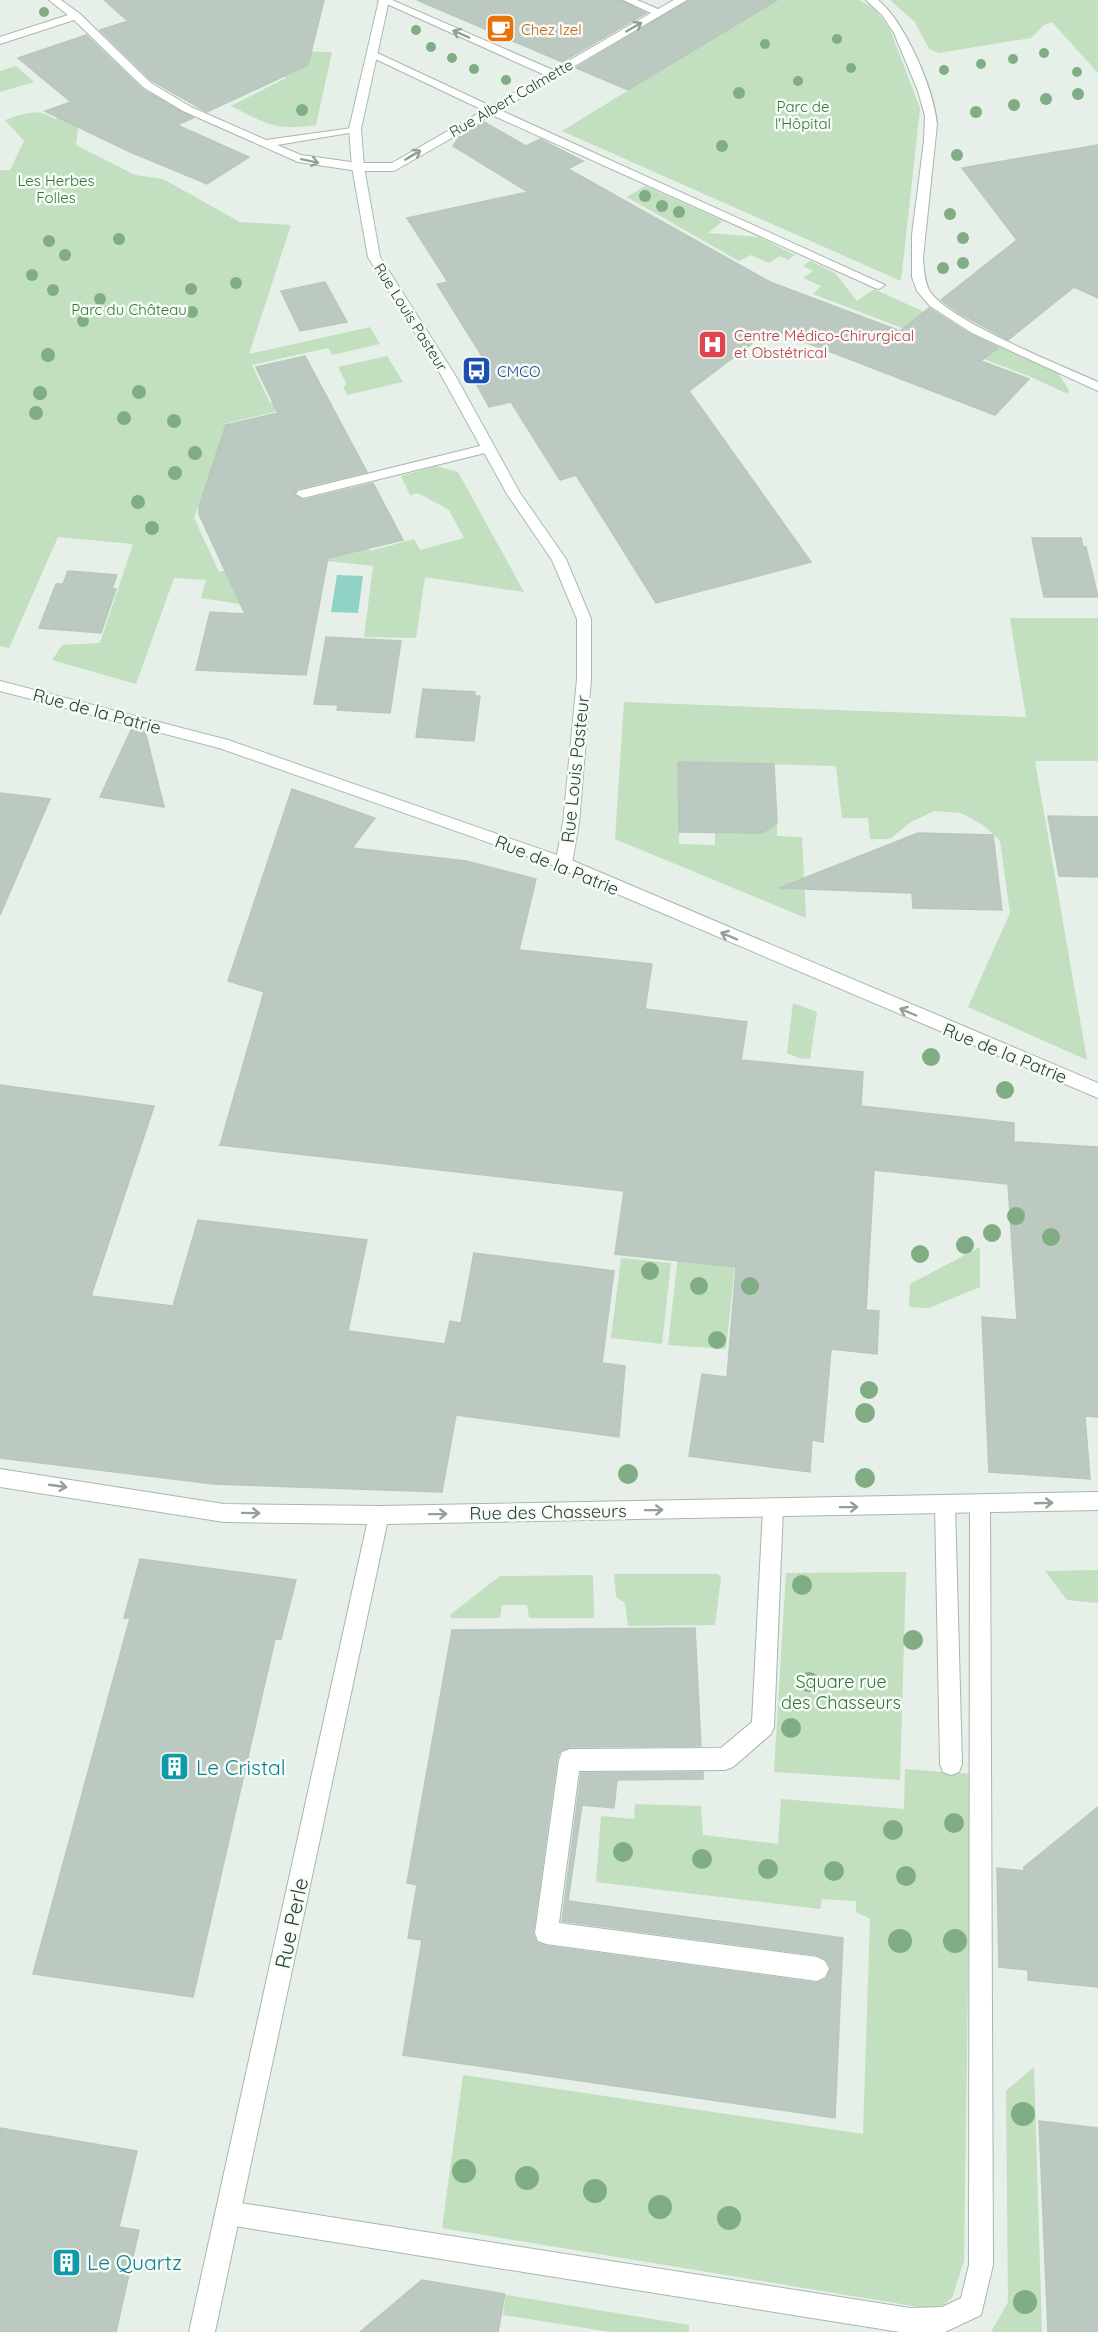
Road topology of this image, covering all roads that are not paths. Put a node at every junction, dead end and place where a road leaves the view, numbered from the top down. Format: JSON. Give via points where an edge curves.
{"nodes":[{"id":1,"x":54,"y":0,"type":"edge"},
{"id":2,"x":384,"y":0,"type":"edge"},
{"id":3,"x":628,"y":0,"type":"edge"},
{"id":4,"x":682,"y":0,"type":"edge"},
{"id":5,"x":871,"y":0,"type":"edge"},
{"id":6,"x":659,"y":13,"type":"junction"},
{"id":7,"x":76,"y":16,"type":"junction"},
{"id":8,"x":0,"y":41,"type":"edge"},
{"id":9,"x":371,"y":53,"type":"junction"},
{"id":10,"x":553,"y":74,"type":"junction"},
{"id":11,"x":491,"y":110,"type":"junction"},
{"id":12,"x":355,"y":129,"type":"junction"},
{"id":13,"x":266,"y":142,"type":"junction"},
{"id":14,"x":358,"y":167,"type":"junction"},
{"id":15,"x":879,"y":285,"type":"dead end"},
{"id":16,"x":1098,"y":387,"type":"edge"},
{"id":17,"x":488,"y":448,"type":"junction"},
{"id":18,"x":303,"y":494,"type":"dead end"},
{"id":19,"x":0,"y":686,"type":"edge"},
{"id":20,"x":564,"y":863,"type":"junction"},
{"id":21,"x":1098,"y":1091,"type":"edge"},
{"id":22,"x":0,"y":1478,"type":"edge"},
{"id":23,"x":1098,"y":1501,"type":"edge"},
{"id":24,"x":945,"y":1505,"type":"junction"},
{"id":25,"x":980,"y":1505,"type":"junction"},
{"id":26,"x":774,"y":1508,"type":"junction"},
{"id":27,"x":379,"y":1515,"type":"junction"},
{"id":28,"x":951,"y":1764,"type":"dead end"},
{"id":29,"x":817,"y":1969,"type":"dead end"},
{"id":30,"x":228,"y":2213,"type":"junction"},
{"id":31,"x":202,"y":2332,"type":"edge"}],
"edges":[{"from":1,"to":7,"type":"street","name":"Rue Albert Calmette"},
{"from":2,"to":9,"type":"street","name":"Rue Louis Pasteur"},
{"from":10,"to":2,"type":"street","name":"Rue Louis Pasteur","one_way":true},
{"from":3,"to":6,"type":"street"},
{"from":4,"to":6,"type":"street","name":"Rue Albert Calmette"},
{"from":5,"to":16,"type":"street","via":[[896,25],[926,98],[931,122],[919,237],[918,276],[924,292],[953,319]]},
{"from":10,"to":6,"type":"street","name":"Rue Albert Calmette","one_way":true},
{"from":7,"to":8,"type":"street"},
{"from":7,"to":13,"type":"street","name":"Rue Albert Calmette","via":[[147,85],[187,109]]},
{"from":9,"to":11,"type":"street"},
{"from":9,"to":12,"type":"street","name":"Rue Louis Pasteur"},
{"from":10,"to":11,"type":"street","name":"Rue Albert Calmette"},
{"from":14,"to":11,"type":"street","name":"Rue Albert Calmette","one_way":true,"via":[[394,167]]},
{"from":11,"to":15,"type":"street"},
{"from":12,"to":13,"type":"street"},
{"from":12,"to":14,"type":"street","name":"Rue Louis Pasteur"},
{"from":13,"to":14,"type":"street","name":"Rue Albert Calmette","one_way":true,"via":[[298,158]]},
{"from":14,"to":17,"type":"street","name":"Rue Louis Pasteur","via":[[374,257]]},
{"from":17,"to":18,"type":"street"},
{"from":17,"to":20,"type":"street","name":"Rue Louis Pasteur","via":[[559,559],[584,619],[584,679]]},
{"from":19,"to":20,"type":"street","name":"Rue de la Patrie","via":[[222,744]]},
{"from":21,"to":20,"type":"street","name":"Rue de la Patrie","one_way":true},
{"from":22,"to":27,"type":"street","name":"Rue des Chasseurs","one_way":true,"via":[[224,1513]]},
{"from":25,"to":23,"type":"street","name":"Rue des Chasseurs","one_way":true},
{"from":24,"to":25,"type":"street","name":"Rue des Chasseurs"},
{"from":26,"to":24,"type":"street","name":"Rue des Chasseurs","one_way":true},
{"from":24,"to":28,"type":"street"},
{"from":25,"to":30,"type":"street","via":[[981,2253],[972,2306],[944,2320],[910,2321]]},
{"from":27,"to":26,"type":"street","name":"Rue des Chasseurs","one_way":true},
{"from":26,"to":29,"type":"street","via":[[762,1726],[725,1758],[570,1760],[546,1933]]},
{"from":27,"to":30,"type":"street","name":"Rue Perle"},
{"from":30,"to":31,"type":"street","name":"Rue Perle"}]}
